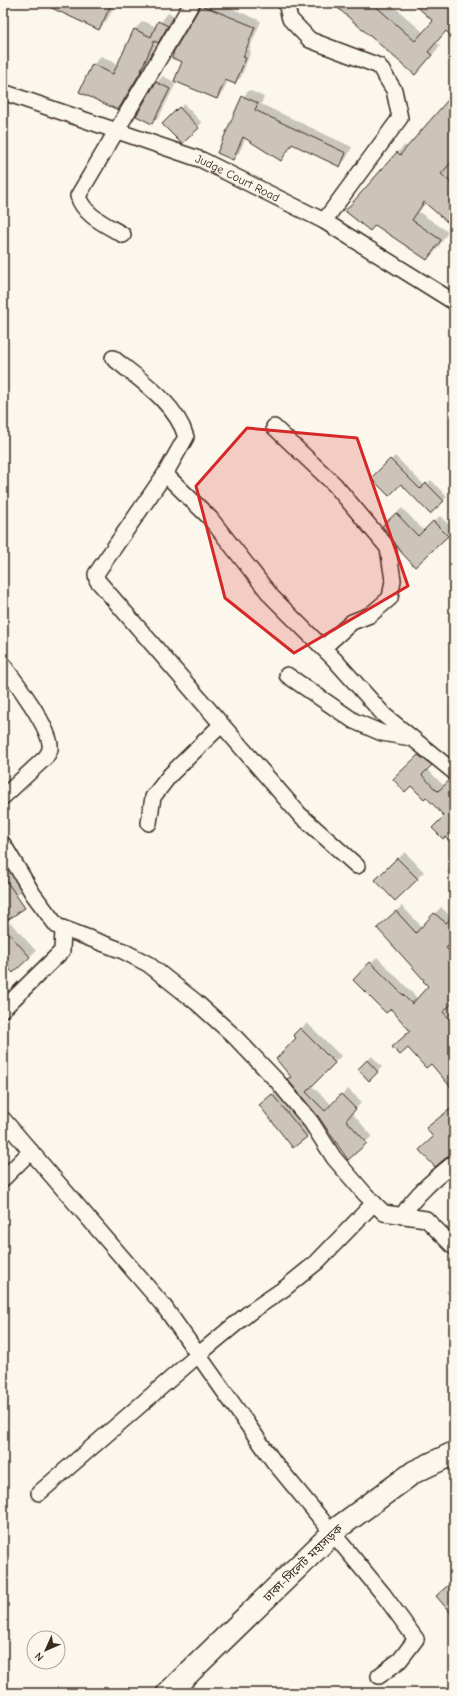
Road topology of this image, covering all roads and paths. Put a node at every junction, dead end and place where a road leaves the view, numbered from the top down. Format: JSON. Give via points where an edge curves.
{"nodes":[{"id":1,"x":192,"y":3,"type":"edge"},
{"id":2,"x":286,"y":3,"type":"edge"},
{"id":3,"x":3,"y":92,"type":"edge"},
{"id":4,"x":117,"y":131,"type":"junction"},
{"id":5,"x":324,"y":221,"type":"junction"},
{"id":6,"x":123,"y":235,"type":"dead end"},
{"id":7,"x":454,"y":302,"type":"edge"},
{"id":8,"x":113,"y":358,"type":"dead end"},
{"id":9,"x":274,"y":427,"type":"dead end"},
{"id":10,"x":165,"y":474,"type":"junction"},
{"id":11,"x":323,"y":648,"type":"junction"},
{"id":12,"x":3,"y":665,"type":"edge"},
{"id":13,"x":287,"y":675,"type":"dead end"},
{"id":14,"x":221,"y":725,"type":"junction"},
{"id":15,"x":412,"y":738,"type":"junction"},
{"id":16,"x":454,"y":772,"type":"edge"},
{"id":17,"x":3,"y":797,"type":"edge"},
{"id":18,"x":149,"y":823,"type":"dead end"},
{"id":19,"x":4,"y":848,"type":"edge"},
{"id":20,"x":357,"y":866,"type":"dead end"},
{"id":21,"x":63,"y":929,"type":"junction"},
{"id":22,"x":3,"y":1009,"type":"edge"},
{"id":23,"x":3,"y":1119,"type":"edge"},
{"id":24,"x":30,"y":1151,"type":"junction"},
{"id":25,"x":454,"y":1163,"type":"edge"},
{"id":26,"x":3,"y":1179,"type":"edge"},
{"id":27,"x":374,"y":1203,"type":"junction"},
{"id":28,"x":402,"y":1216,"type":"junction"},
{"id":29,"x":454,"y":1247,"type":"edge"},
{"id":30,"x":198,"y":1355,"type":"junction"},
{"id":31,"x":454,"y":1453,"type":"edge"},
{"id":32,"x":39,"y":1494,"type":"dead end"},
{"id":33,"x":332,"y":1533,"type":"junction"},
{"id":34,"x":379,"y":1676,"type":"dead end"},
{"id":35,"x":168,"y":1693,"type":"edge"}],
"edges":[{"from":1,"to":4,"type":"street"},
{"from":2,"to":5,"type":"street","via":[[290,19],[310,40],[379,66],[394,90],[400,118]]},
{"from":3,"to":4,"type":"street","name":"Judge Court Road"},
{"from":4,"to":5,"type":"street","name":"Judge Court Road","via":[[202,160]]},
{"from":4,"to":6,"type":"street","via":[[78,196],[81,205],[90,214]]},
{"from":5,"to":7,"type":"street","name":"Judge Court Road"},
{"from":8,"to":10,"type":"street","via":[[162,398],[184,429],[186,437]]},
{"from":9,"to":11,"type":"street","via":[[335,485],[388,548],[393,580],[390,598],[370,615],[352,622]]},
{"from":10,"to":11,"type":"street","via":[[210,518],[272,597]]},
{"from":10,"to":14,"type":"street","via":[[96,574],[97,580]]},
{"from":11,"to":15,"type":"street","via":[[384,715]]},
{"from":12,"to":17,"type":"street","via":[[38,716],[50,742],[46,757]]},
{"from":13,"to":15,"type":"street","via":[[354,721],[382,733]]},
{"from":14,"to":18,"type":"street","via":[[170,775],[153,797]]},
{"from":14,"to":20,"type":"street","via":[[299,814]]},
{"from":15,"to":16,"type":"street"},
{"from":19,"to":21,"type":"street","via":[[46,913]]},
{"from":21,"to":22,"type":"street","via":[[62,951]]},
{"from":21,"to":27,"type":"street","via":[[123,951],[148,964],[196,1002],[233,1035],[278,1082],[311,1122],[334,1158]]},
{"from":23,"to":24,"type":"street"},
{"from":24,"to":26,"type":"street"},
{"from":24,"to":30,"type":"street","via":[[163,1305]]},
{"from":25,"to":28,"type":"street","via":[[416,1196]]},
{"from":27,"to":28,"type":"street","via":[[384,1213]]},
{"from":27,"to":30,"type":"street","via":[[317,1262]]},
{"from":28,"to":29,"type":"street","via":[[426,1219]]},
{"from":30,"to":32,"type":"street"},
{"from":30,"to":33,"type":"street","via":[[274,1462]]},
{"from":31,"to":33,"type":"highway","name":"ঢাকা-সিলেট মহাসড়ক","via":[[414,1472]]},
{"from":33,"to":34,"type":"street","via":[[383,1594],[416,1639],[400,1660]]},
{"from":33,"to":35,"type":"highway","name":"ঢাকা-সিলেট মহাসড়ক"}]}
